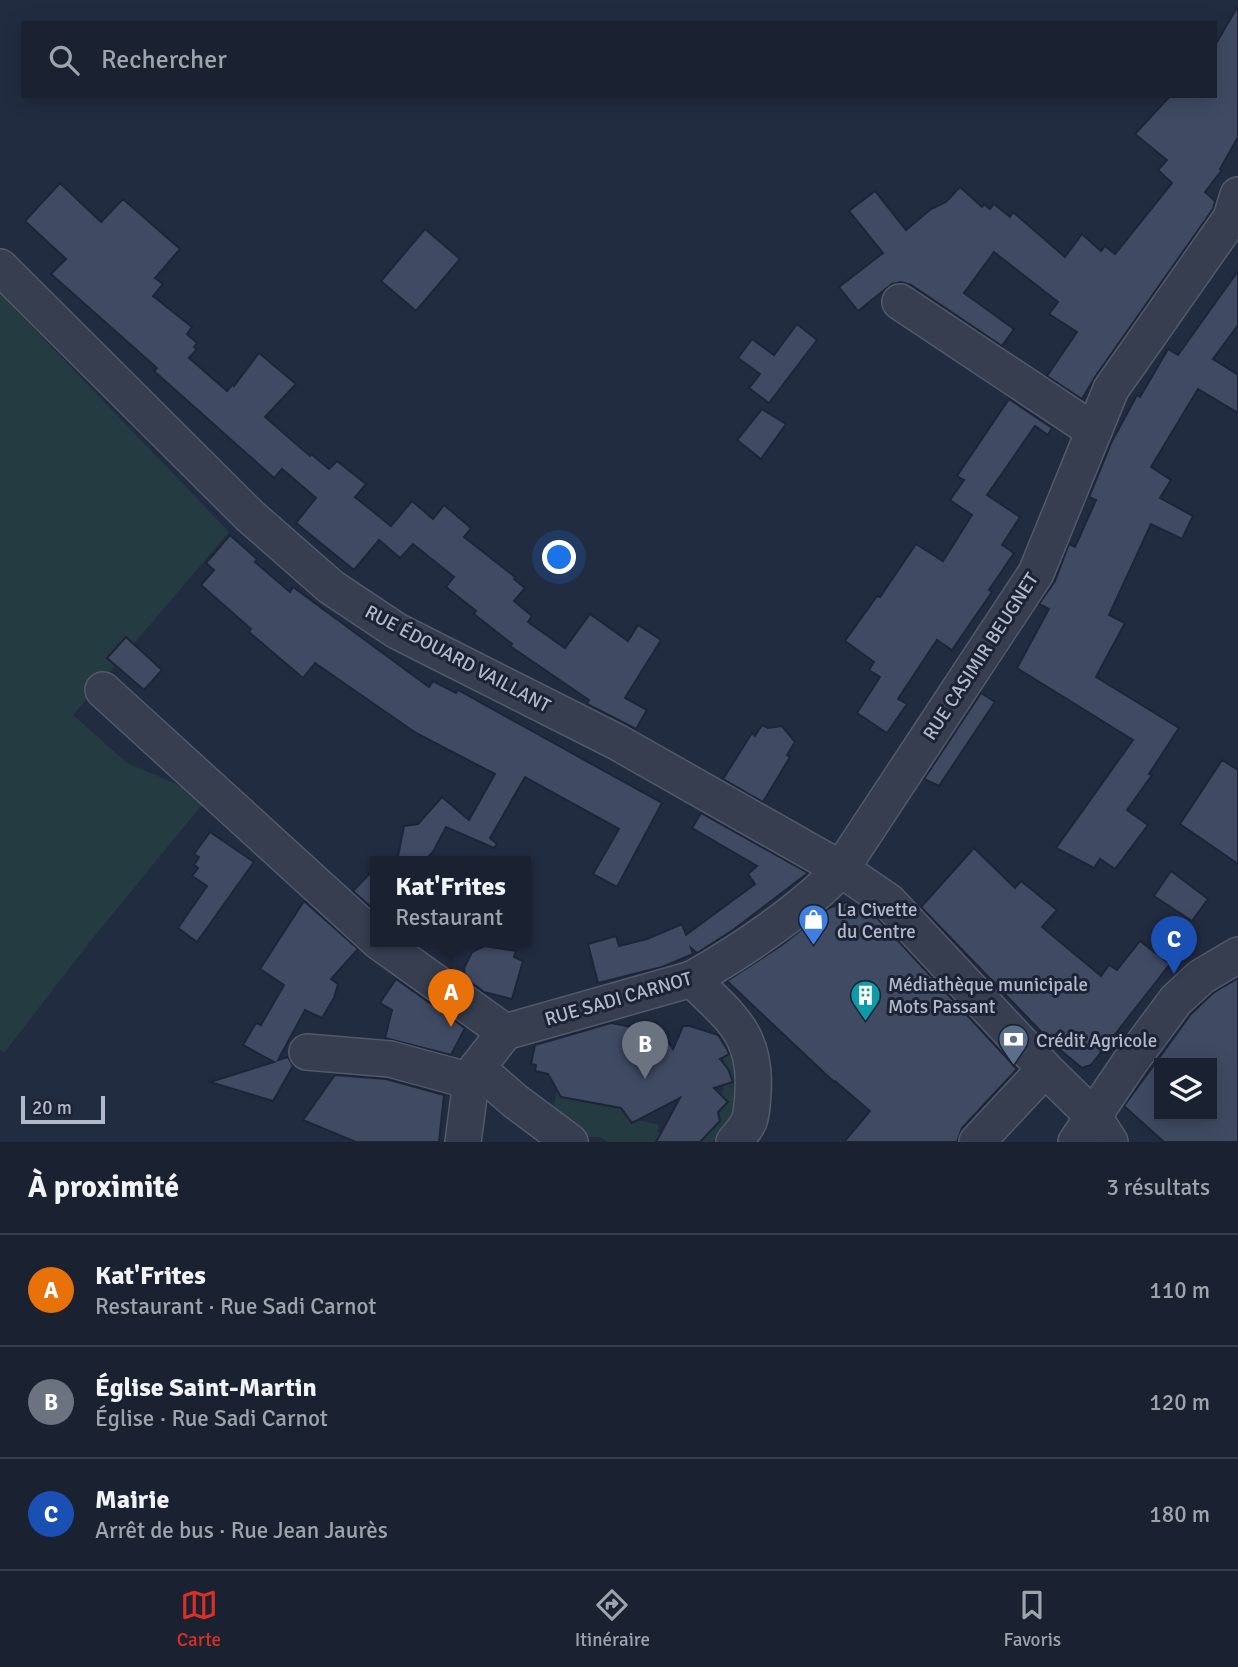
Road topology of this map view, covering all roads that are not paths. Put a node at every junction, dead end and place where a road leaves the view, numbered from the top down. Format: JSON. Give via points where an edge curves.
{"nodes":[{"id":1,"x":1238,"y":195,"type":"edge"},
{"id":2,"x":0,"y":267,"type":"edge"},
{"id":3,"x":900,"y":302,"type":"dead end"},
{"id":4,"x":1094,"y":431,"type":"junction"},
{"id":5,"x":103,"y":690,"type":"dead end"},
{"id":6,"x":841,"y":869,"type":"junction"},
{"id":7,"x":370,"y":934,"type":"edge"},
{"id":8,"x":387,"y":947,"type":"edge"},
{"id":9,"x":1238,"y":955,"type":"edge"},
{"id":10,"x":692,"y":979,"type":"junction"},
{"id":11,"x":505,"y":1032,"type":"junction"},
{"id":12,"x":307,"y":1052,"type":"dead end"},
{"id":13,"x":1045,"y":1069,"type":"junction"},
{"id":14,"x":474,"y":1075,"type":"junction"},
{"id":15,"x":1093,"y":1134,"type":"edge"},
{"id":16,"x":463,"y":1142,"type":"edge"},
{"id":17,"x":570,"y":1142,"type":"edge"},
{"id":18,"x":734,"y":1142,"type":"edge"},
{"id":19,"x":977,"y":1142,"type":"edge"}],
"edges":[{"from":1,"to":4,"type":"street","name":"RUE CASIMIR BEUGNET","via":[[1231,218],[1111,389]]},
{"from":2,"to":6,"type":"street","name":"RUE ÉDOUARD VAILLANT","via":[[250,516],[331,587],[397,631],[617,742]]},
{"from":3,"to":4,"type":"street"},
{"from":4,"to":6,"type":"street","name":"RUE CASIMIR BEUGNET","via":[[1036,573]]},
{"from":5,"to":7,"type":"street"},
{"from":6,"to":10,"type":"street","name":"RUE SADI CARNOT","via":[[818,894]]},
{"from":6,"to":13,"type":"street","name":"RUE ÉDOUARD VAILLANT","via":[[889,902]]},
{"from":8,"to":11,"type":"street"},
{"from":9,"to":15,"type":"street","via":[[1200,977],[1176,1000],[1130,1062]]},
{"from":10,"to":11,"type":"street","name":"RUE SADI CARNOT"},
{"from":10,"to":18,"type":"street","via":[[737,1025],[751,1050],[750,1123]]},
{"from":11,"to":14,"type":"street"},
{"from":12,"to":14,"type":"street","via":[[390,1059]]},
{"from":13,"to":15,"type":"street","name":"RUE ÉDOUARD VAILLANT"},
{"from":13,"to":19,"type":"street"},
{"from":14,"to":16,"type":"street"},
{"from":14,"to":17,"type":"street"}]}
